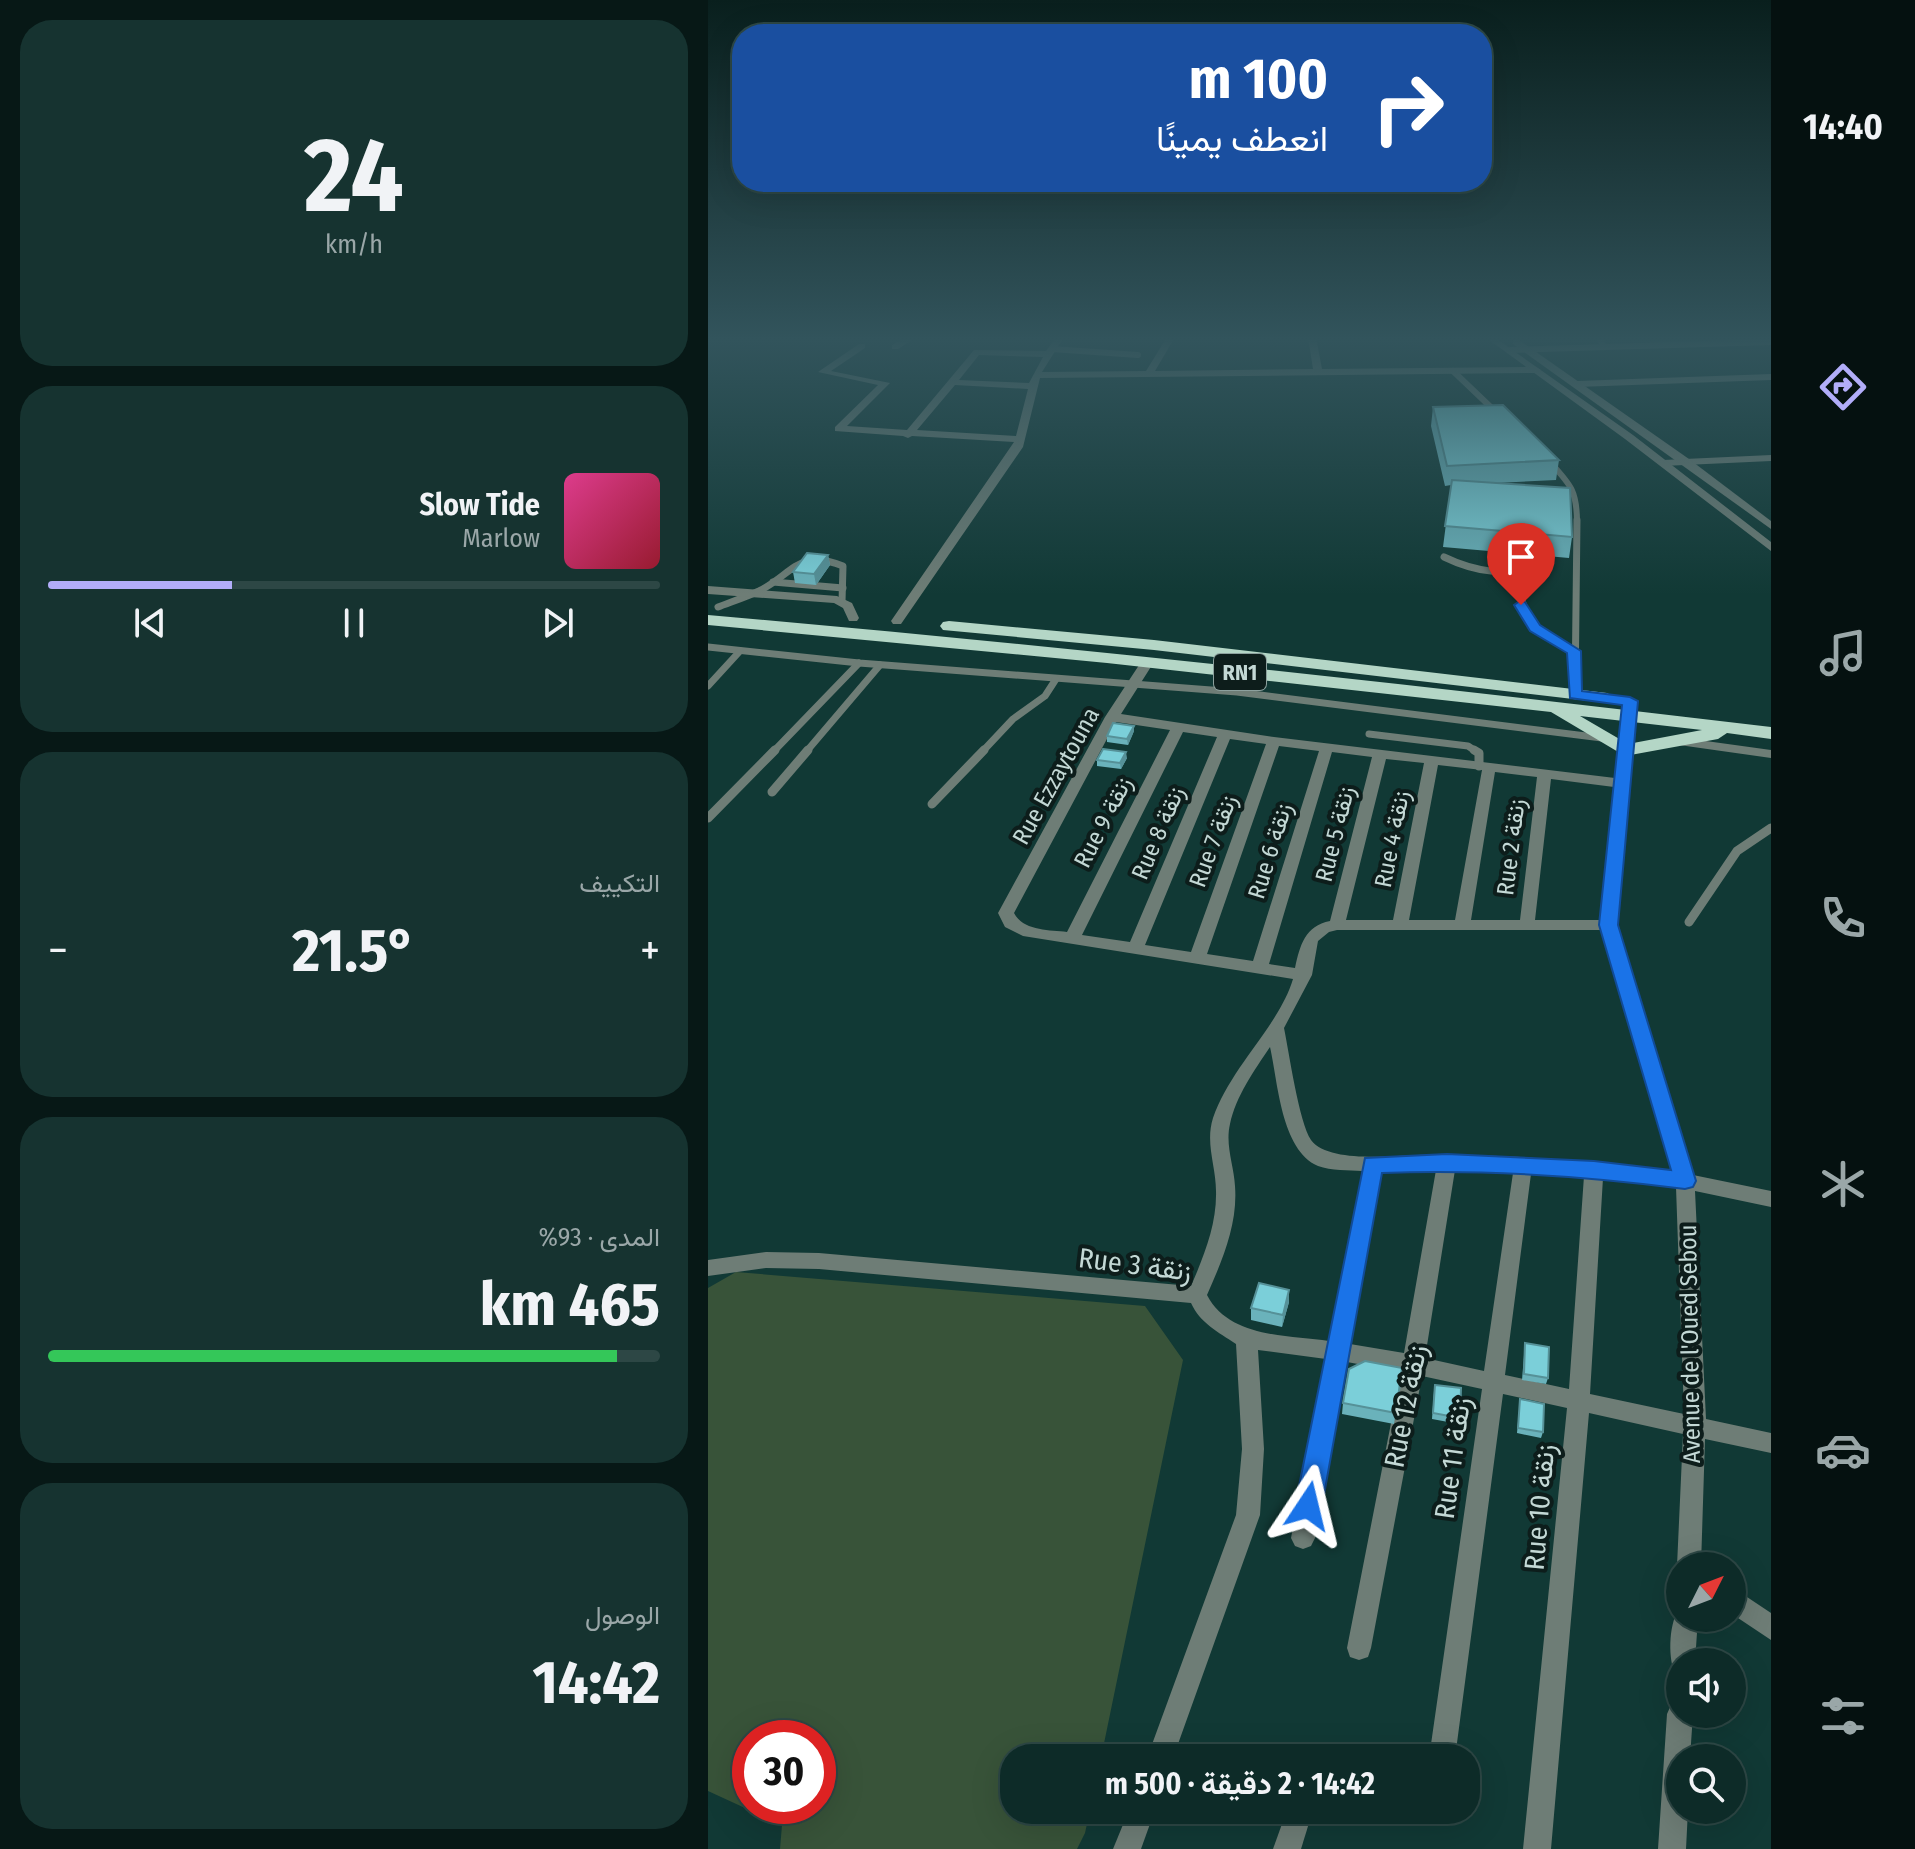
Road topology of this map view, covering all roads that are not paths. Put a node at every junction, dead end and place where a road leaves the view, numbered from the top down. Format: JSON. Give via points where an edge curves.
{"nodes":[{"id":1,"x":845,"y":423,"type":"edge"},
{"id":2,"x":918,"y":423,"type":"edge"},
{"id":3,"x":1024,"y":423,"type":"edge"},
{"id":4,"x":1609,"y":423,"type":"edge"},
{"id":5,"x":1632,"y":423,"type":"edge"},
{"id":6,"x":908,"y":435,"type":"junction"},
{"id":7,"x":1020,"y":439,"type":"junction"},
{"id":8,"x":1542,"y":456,"type":"edge"},
{"id":9,"x":1771,"y":458,"type":"edge"},
{"id":10,"x":1685,"y":461,"type":"junction"},
{"id":11,"x":1663,"y":463,"type":"junction"},
{"id":12,"x":1574,"y":490,"type":"junction"},
{"id":13,"x":1559,"y":491,"type":"edge"},
{"id":14,"x":1771,"y":526,"type":"edge"},
{"id":15,"x":1771,"y":548,"type":"edge"},
{"id":16,"x":1444,"y":557,"type":"dead end"},
{"id":17,"x":1544,"y":567,"type":"dead end"},
{"id":18,"x":1513,"y":574,"type":"junction"},
{"id":19,"x":773,"y":582,"type":"junction"},
{"id":20,"x":708,"y":590,"type":"edge"},
{"id":21,"x":753,"y":594,"type":"junction"},
{"id":22,"x":843,"y":595,"type":"junction"},
{"id":23,"x":711,"y":611,"type":"edge"},
{"id":24,"x":853,"y":618,"type":"junction"},
{"id":25,"x":897,"y":621,"type":"junction"},
{"id":26,"x":708,"y":647,"type":"edge"},
{"id":27,"x":740,"y":651,"type":"junction"},
{"id":28,"x":1574,"y":651,"type":"junction"},
{"id":29,"x":1148,"y":662,"type":"junction"},
{"id":30,"x":859,"y":663,"type":"junction"},
{"id":31,"x":880,"y":665,"type":"junction"},
{"id":32,"x":1056,"y":679,"type":"junction"},
{"id":33,"x":1133,"y":685,"type":"junction"},
{"id":34,"x":708,"y":686,"type":"edge"},
{"id":35,"x":1575,"y":694,"type":"junction"},
{"id":36,"x":1552,"y":707,"type":"junction"},
{"id":37,"x":1630,"y":709,"type":"junction"},
{"id":38,"x":1112,"y":717,"type":"junction"},
{"id":39,"x":1771,"y":718,"type":"edge"},
{"id":40,"x":1178,"y":727,"type":"junction"},
{"id":41,"x":1739,"y":729,"type":"junction"},
{"id":42,"x":1771,"y":733,"type":"edge"},
{"id":43,"x":1225,"y":734,"type":"junction"},
{"id":44,"x":1369,"y":734,"type":"dead end"},
{"id":45,"x":1602,"y":738,"type":"junction"},
{"id":46,"x":1274,"y":741,"type":"junction"},
{"id":47,"x":1677,"y":741,"type":"junction"},
{"id":48,"x":1327,"y":747,"type":"junction"},
{"id":49,"x":1625,"y":750,"type":"junction"},
{"id":50,"x":1380,"y":754,"type":"junction"},
{"id":51,"x":1771,"y":754,"type":"edge"},
{"id":52,"x":1432,"y":760,"type":"junction"},
{"id":53,"x":1484,"y":767,"type":"junction"},
{"id":54,"x":1544,"y":776,"type":"junction"},
{"id":55,"x":1620,"y":783,"type":"junction"},
{"id":56,"x":772,"y":792,"type":"dead end"},
{"id":57,"x":932,"y":804,"type":"dead end"},
{"id":58,"x":708,"y":818,"type":"edge"},
{"id":59,"x":1771,"y":828,"type":"edge"},
{"id":60,"x":1689,"y":922,"type":"dead end"},
{"id":61,"x":1527,"y":924,"type":"junction"},
{"id":62,"x":1337,"y":925,"type":"junction"},
{"id":63,"x":1462,"y":925,"type":"junction"},
{"id":64,"x":1608,"y":925,"type":"junction"},
{"id":65,"x":1400,"y":926,"type":"junction"},
{"id":66,"x":1072,"y":938,"type":"junction"},
{"id":67,"x":1135,"y":949,"type":"junction"},
{"id":68,"x":1197,"y":958,"type":"junction"},
{"id":69,"x":1259,"y":969,"type":"junction"},
{"id":70,"x":1304,"y":975,"type":"junction"},
{"id":71,"x":1275,"y":1027,"type":"junction"},
{"id":72,"x":1447,"y":1162,"type":"junction"},
{"id":73,"x":1373,"y":1164,"type":"junction"},
{"id":74,"x":1523,"y":1166,"type":"junction"},
{"id":75,"x":1594,"y":1169,"type":"junction"},
{"id":76,"x":1685,"y":1181,"type":"junction"},
{"id":77,"x":1771,"y":1199,"type":"edge"},
{"id":78,"x":708,"y":1268,"type":"edge"},
{"id":79,"x":1197,"y":1295,"type":"junction"},
{"id":80,"x":1246,"y":1339,"type":"junction"},
{"id":81,"x":1336,"y":1350,"type":"junction"},
{"id":82,"x":1413,"y":1365,"type":"junction"},
{"id":83,"x":1492,"y":1383,"type":"junction"},
{"id":84,"x":1579,"y":1399,"type":"junction"},
{"id":85,"x":1695,"y":1424,"type":"junction"},
{"id":86,"x":1771,"y":1443,"type":"edge"},
{"id":87,"x":1303,"y":1538,"type":"dead end"},
{"id":88,"x":1692,"y":1552,"type":"edge"},
{"id":89,"x":1746,"y":1609,"type":"edge"},
{"id":90,"x":1771,"y":1628,"type":"edge"},
{"id":91,"x":1359,"y":1648,"type":"dead end"},
{"id":92,"x":1679,"y":1728,"type":"edge"},
{"id":93,"x":1165,"y":1744,"type":"edge"},
{"id":94,"x":1444,"y":1744,"type":"edge"},
{"id":95,"x":1137,"y":1824,"type":"edge"},
{"id":96,"x":1295,"y":1824,"type":"edge"},
{"id":97,"x":1127,"y":1849,"type":"edge"},
{"id":98,"x":1287,"y":1849,"type":"edge"},
{"id":99,"x":1537,"y":1849,"type":"edge"},
{"id":100,"x":1672,"y":1849,"type":"edge"}],
"edges":[{"from":1,"to":6,"type":"street","via":[[839,429]]},
{"from":2,"to":6,"type":"street"},
{"from":3,"to":7,"type":"street"},
{"from":4,"to":11,"type":"street"},
{"from":5,"to":10,"type":"street"},
{"from":6,"to":7,"type":"street"},
{"from":7,"to":25,"type":"street","via":[[1005,469]]},
{"from":8,"to":12,"type":"lane"},
{"from":9,"to":10,"type":"street"},
{"from":10,"to":11,"type":"street"},
{"from":10,"to":14,"type":"street"},
{"from":11,"to":15,"type":"street"},
{"from":12,"to":13,"type":"lane"},
{"from":12,"to":28,"type":"lane"},
{"from":16,"to":18,"type":"lane","via":[[1473,569]]},
{"from":17,"to":18,"type":"lane"},
{"from":18,"to":28,"type":"lane","via":[[1521,605],[1535,628]]},
{"from":19,"to":21,"type":"lane"},
{"from":19,"to":22,"type":"lane"},
{"from":19,"to":22,"type":"lane","via":[[799,561],[833,562],[845,569]]},
{"from":20,"to":21,"type":"street"},
{"from":21,"to":22,"type":"street"},
{"from":21,"to":23,"type":"lane"},
{"from":22,"to":24,"type":"street"},
{"from":23,"to":24,"type":"highway","number":"RN1"},
{"from":23,"to":29,"type":"highway","number":"RN1"},
{"from":24,"to":25,"type":"highway","number":"RN1"},
{"from":25,"to":35,"type":"highway","number":"RN1"},
{"from":26,"to":27,"type":"lane"},
{"from":27,"to":30,"type":"lane"},
{"from":27,"to":34,"type":"lane"},
{"from":28,"to":35,"type":"lane"},
{"from":29,"to":33,"type":"street","name":"Rue Ezzaytouna"},
{"from":29,"to":36,"type":"highway","number":"RN1"},
{"from":30,"to":31,"type":"lane"},
{"from":30,"to":58,"type":"lane"},
{"from":31,"to":32,"type":"lane"},
{"from":31,"to":56,"type":"lane"},
{"from":32,"to":33,"type":"lane"},
{"from":32,"to":57,"type":"lane","via":[[1045,696],[1013,719]]},
{"from":33,"to":38,"type":"street","name":"Rue Ezzaytouna"},
{"from":33,"to":45,"type":"lane","via":[[1237,692]]},
{"from":35,"to":37,"type":"highway","number":"RN1"},
{"from":36,"to":37,"type":"highway","number":"RN1"},
{"from":36,"to":45,"type":"highway"},
{"from":37,"to":39,"type":"highway","number":"RN1"},
{"from":37,"to":41,"type":"highway","number":"RN1"},
{"from":37,"to":49,"type":"street","name":"Avenue de l'Oued Sebou"},
{"from":38,"to":40,"type":"street"},
{"from":38,"to":66,"type":"street","name":"Rue Ezzaytouna","via":[[1006,913],[1023,931]]},
{"from":40,"to":43,"type":"street"},
{"from":40,"to":66,"type":"street","name":"Rue 9 زنقة"},
{"from":41,"to":42,"type":"highway","number":"RN1"},
{"from":41,"to":47,"type":"highway"},
{"from":43,"to":46,"type":"street"},
{"from":43,"to":67,"type":"street","name":"Rue 8 زنقة"},
{"from":44,"to":53,"type":"lane","via":[[1468,746],[1479,753]]},
{"from":45,"to":49,"type":"highway"},
{"from":46,"to":48,"type":"street"},
{"from":46,"to":68,"type":"street","name":"Rue 7 زنقة"},
{"from":47,"to":49,"type":"highway"},
{"from":47,"to":51,"type":"street"},
{"from":48,"to":50,"type":"street"},
{"from":48,"to":69,"type":"street","name":"Rue 6 زنقة"},
{"from":49,"to":55,"type":"street","name":"Avenue de l'Oued Sebou"},
{"from":50,"to":52,"type":"street"},
{"from":50,"to":62,"type":"street","name":"Rue 5 زنقة"},
{"from":52,"to":53,"type":"street"},
{"from":52,"to":65,"type":"street","name":"Rue 4 زنقة"},
{"from":53,"to":54,"type":"street"},
{"from":53,"to":63,"type":"street"},
{"from":54,"to":55,"type":"street"},
{"from":54,"to":61,"type":"street","name":"Rue 2 زنقة"},
{"from":55,"to":64,"type":"street","name":"Avenue de l'Oued Sebou"},
{"from":59,"to":60,"type":"lane","via":[[1737,851]]},
{"from":61,"to":63,"type":"street"},
{"from":61,"to":64,"type":"street"},
{"from":62,"to":65,"type":"street"},
{"from":62,"to":70,"type":"street","via":[[1311,934]]},
{"from":63,"to":65,"type":"street"},
{"from":64,"to":76,"type":"street","name":"Avenue de l'Oued Sebou"},
{"from":66,"to":67,"type":"street"},
{"from":67,"to":68,"type":"street"},
{"from":68,"to":69,"type":"street"},
{"from":69,"to":70,"type":"street"},
{"from":70,"to":71,"type":"street"},
{"from":71,"to":73,"type":"street","via":[[1304,1145],[1323,1160]]},
{"from":71,"to":79,"type":"street","via":[[1221,1121],[1226,1194],[1211,1262]]},
{"from":72,"to":73,"type":"street"},
{"from":72,"to":74,"type":"street"},
{"from":72,"to":82,"type":"street","name":"Rue 12 زنقة"},
{"from":73,"to":81,"type":"street"},
{"from":74,"to":75,"type":"street"},
{"from":74,"to":83,"type":"street","name":"Rue 11 زنقة"},
{"from":75,"to":76,"type":"street"},
{"from":75,"to":84,"type":"street","name":"Rue 10 زنقة"},
{"from":76,"to":77,"type":"street"},
{"from":76,"to":85,"type":"street","name":"Avenue de l'Oued Sebou"},
{"from":78,"to":79,"type":"street","name":"Rue 3 زنقة","via":[[766,1260],[819,1261]]},
{"from":79,"to":80,"type":"street","name":"Rue 3 زنقة","via":[[1204,1309]]},
{"from":80,"to":81,"type":"street","name":"Rue 3 زنقة"},
{"from":80,"to":93,"type":"street","via":[[1255,1447],[1248,1515]]},
{"from":81,"to":82,"type":"street","name":"Rue 3 زنقة"},
{"from":81,"to":87,"type":"street"},
{"from":82,"to":83,"type":"street","name":"Rue 3 زنقة"},
{"from":82,"to":91,"type":"street","name":"Rue 12 زنقة"},
{"from":83,"to":84,"type":"street","name":"Rue 3 زنقة"},
{"from":83,"to":94,"type":"street","name":"Rue 11 زنقة"},
{"from":84,"to":85,"type":"street","name":"Rue 3 زنقة"},
{"from":84,"to":99,"type":"street","name":"Rue 10 زنقة"},
{"from":85,"to":86,"type":"street","name":"Rue 3 زنقة"},
{"from":85,"to":88,"type":"street","name":"Avenue de l'Oued Sebou"},
{"from":89,"to":90,"type":"street"},
{"from":92,"to":100,"type":"street"},
{"from":95,"to":97,"type":"street"},
{"from":96,"to":98,"type":"street"}]}
